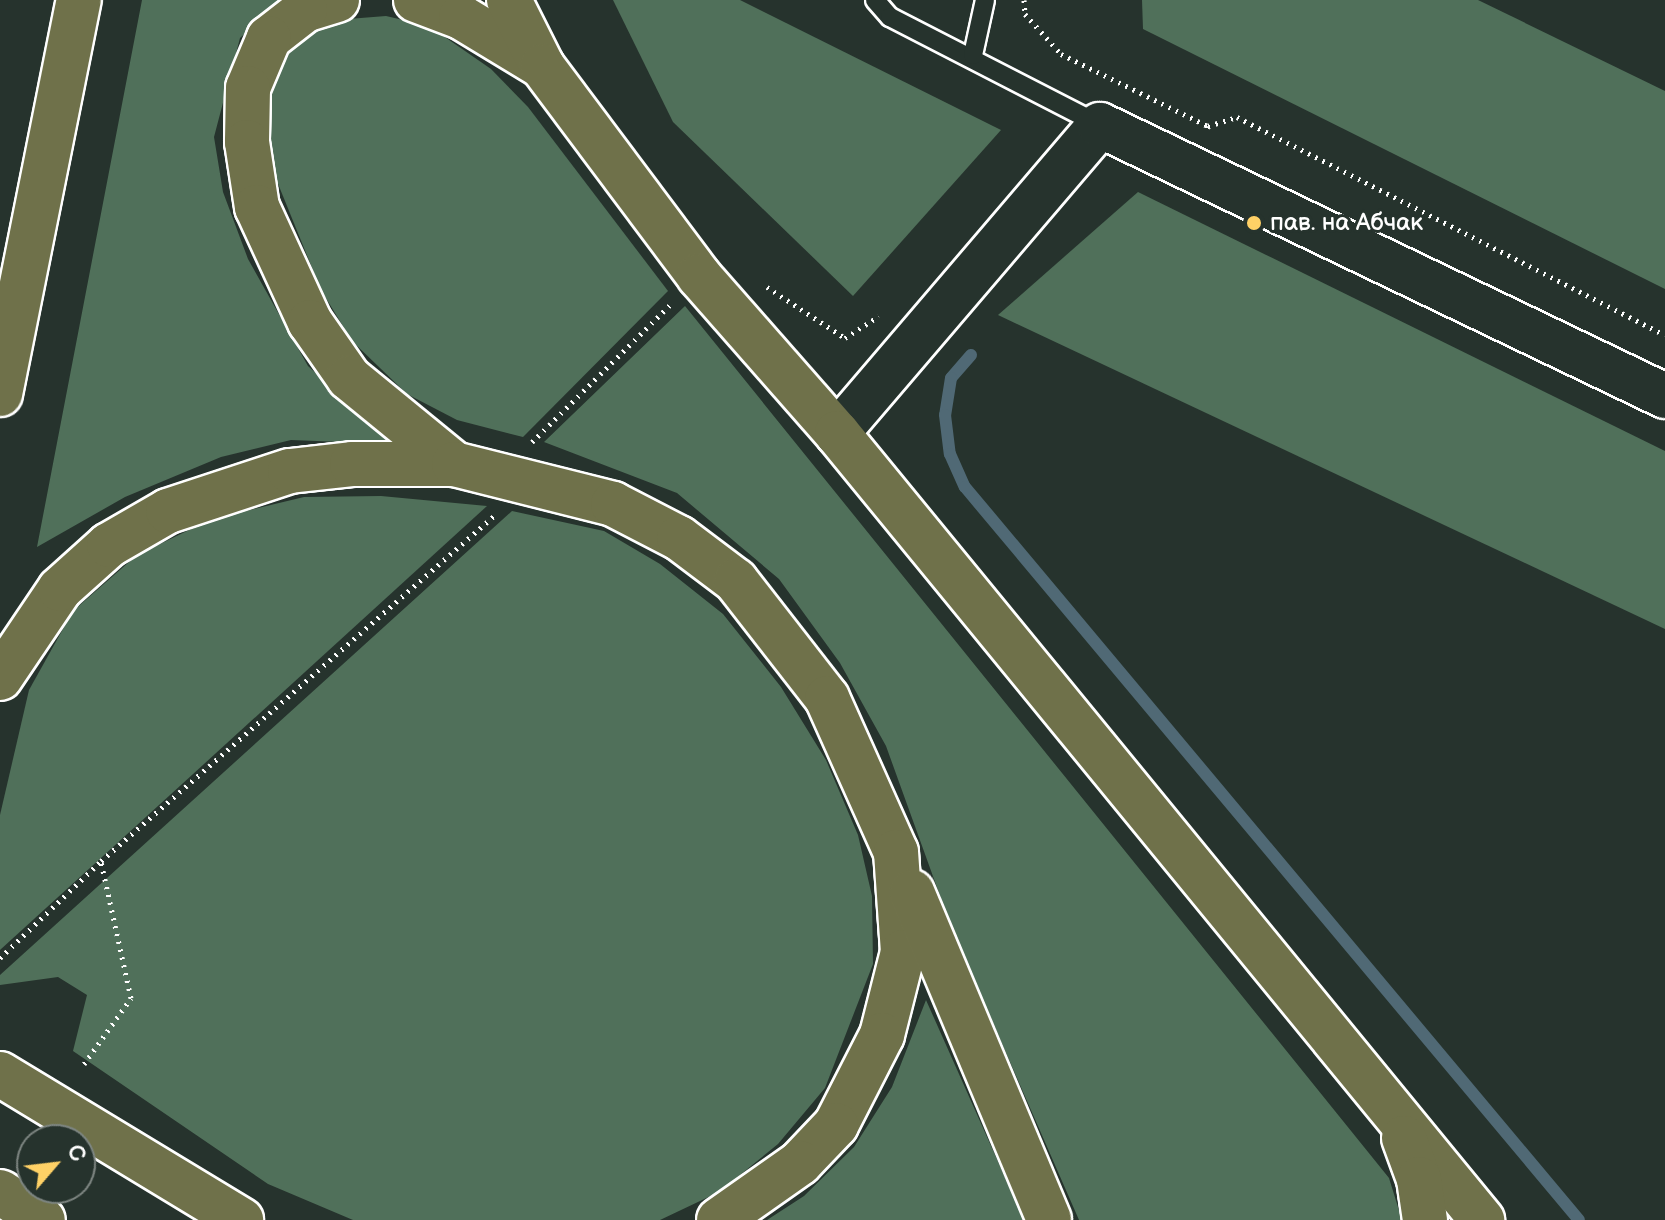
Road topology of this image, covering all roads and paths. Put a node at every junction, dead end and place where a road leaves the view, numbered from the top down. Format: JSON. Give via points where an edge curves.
{"nodes":[{"id":1,"x":79,"y":0,"type":"edge"},
{"id":2,"x":337,"y":0,"type":"edge"},
{"id":3,"x":416,"y":0,"type":"edge"},
{"id":4,"x":509,"y":0,"type":"edge"},
{"id":5,"x":875,"y":0,"type":"edge"},
{"id":6,"x":985,"y":0,"type":"edge"},
{"id":7,"x":1024,"y":0,"type":"edge"},
{"id":8,"x":973,"y":55,"type":"junction"},
{"id":9,"x":542,"y":66,"type":"junction"},
{"id":10,"x":1100,"y":125,"type":"junction"},
{"id":11,"x":1208,"y":126,"type":"junction"},
{"id":12,"x":1186,"y":167,"type":"junction"},
{"id":13,"x":1665,"y":335,"type":"edge"},
{"id":14,"x":0,"y":394,"type":"edge"},
{"id":15,"x":1665,"y":396,"type":"edge"},
{"id":16,"x":837,"y":433,"type":"junction"},
{"id":17,"x":454,"y":464,"type":"junction"},
{"id":18,"x":0,"y":678,"type":"edge"},
{"id":19,"x":896,"y":852,"type":"junction"},
{"id":20,"x":101,"y":861,"type":"dead end"},
{"id":21,"x":84,"y":1064,"type":"dead end"},
{"id":22,"x":0,"y":1074,"type":"edge"},
{"id":23,"x":1395,"y":1114,"type":"junction"},
{"id":24,"x":0,"y":1192,"type":"edge"},
{"id":25,"x":43,"y":1220,"type":"edge"},
{"id":26,"x":241,"y":1220,"type":"edge"},
{"id":27,"x":719,"y":1220,"type":"edge"},
{"id":28,"x":1049,"y":1220,"type":"edge"},
{"id":29,"x":1425,"y":1220,"type":"edge"},
{"id":30,"x":1482,"y":1220,"type":"edge"}],
"edges":[{"from":1,"to":14,"type":"highway"},
{"from":2,"to":17,"type":"highway","via":[[305,10],[269,38],[248,88],[247,142],[257,207],[310,322],[349,378]]},
{"from":3,"to":9,"type":"highway","via":[[461,17]]},
{"from":4,"to":9,"type":"highway"},
{"from":5,"to":8,"type":"lane","via":[[890,17]]},
{"from":6,"to":8,"type":"lane"},
{"from":7,"to":11,"type":"path","via":[[1025,14],[1061,54]]},
{"from":8,"to":10,"type":"lane"},
{"from":9,"to":16,"type":"highway","via":[[699,276]]},
{"from":10,"to":12,"type":"main road"},
{"from":10,"to":16,"type":"main road"},
{"from":11,"to":12,"type":"path"},
{"from":11,"to":13,"type":"path","via":[[1237,117]]},
{"from":12,"to":15,"type":"main road"},
{"from":16,"to":23,"type":"highway"},
{"from":17,"to":18,"type":"highway","via":[[352,464],[290,471],[168,511],[109,545],[60,589]]},
{"from":17,"to":19,"type":"highway","via":[[613,504],[679,538],[736,581],[827,698]]},
{"from":19,"to":27,"type":"highway","via":[[903,952],[866,1074],[836,1125],[800,1163]]},
{"from":19,"to":28,"type":"highway"},
{"from":20,"to":21,"type":"path","via":[[131,998]]},
{"from":22,"to":26,"type":"highway"},
{"from":23,"to":29,"type":"highway","via":[[1419,1179]]},
{"from":23,"to":30,"type":"highway"},
{"from":24,"to":25,"type":"highway"}]}
